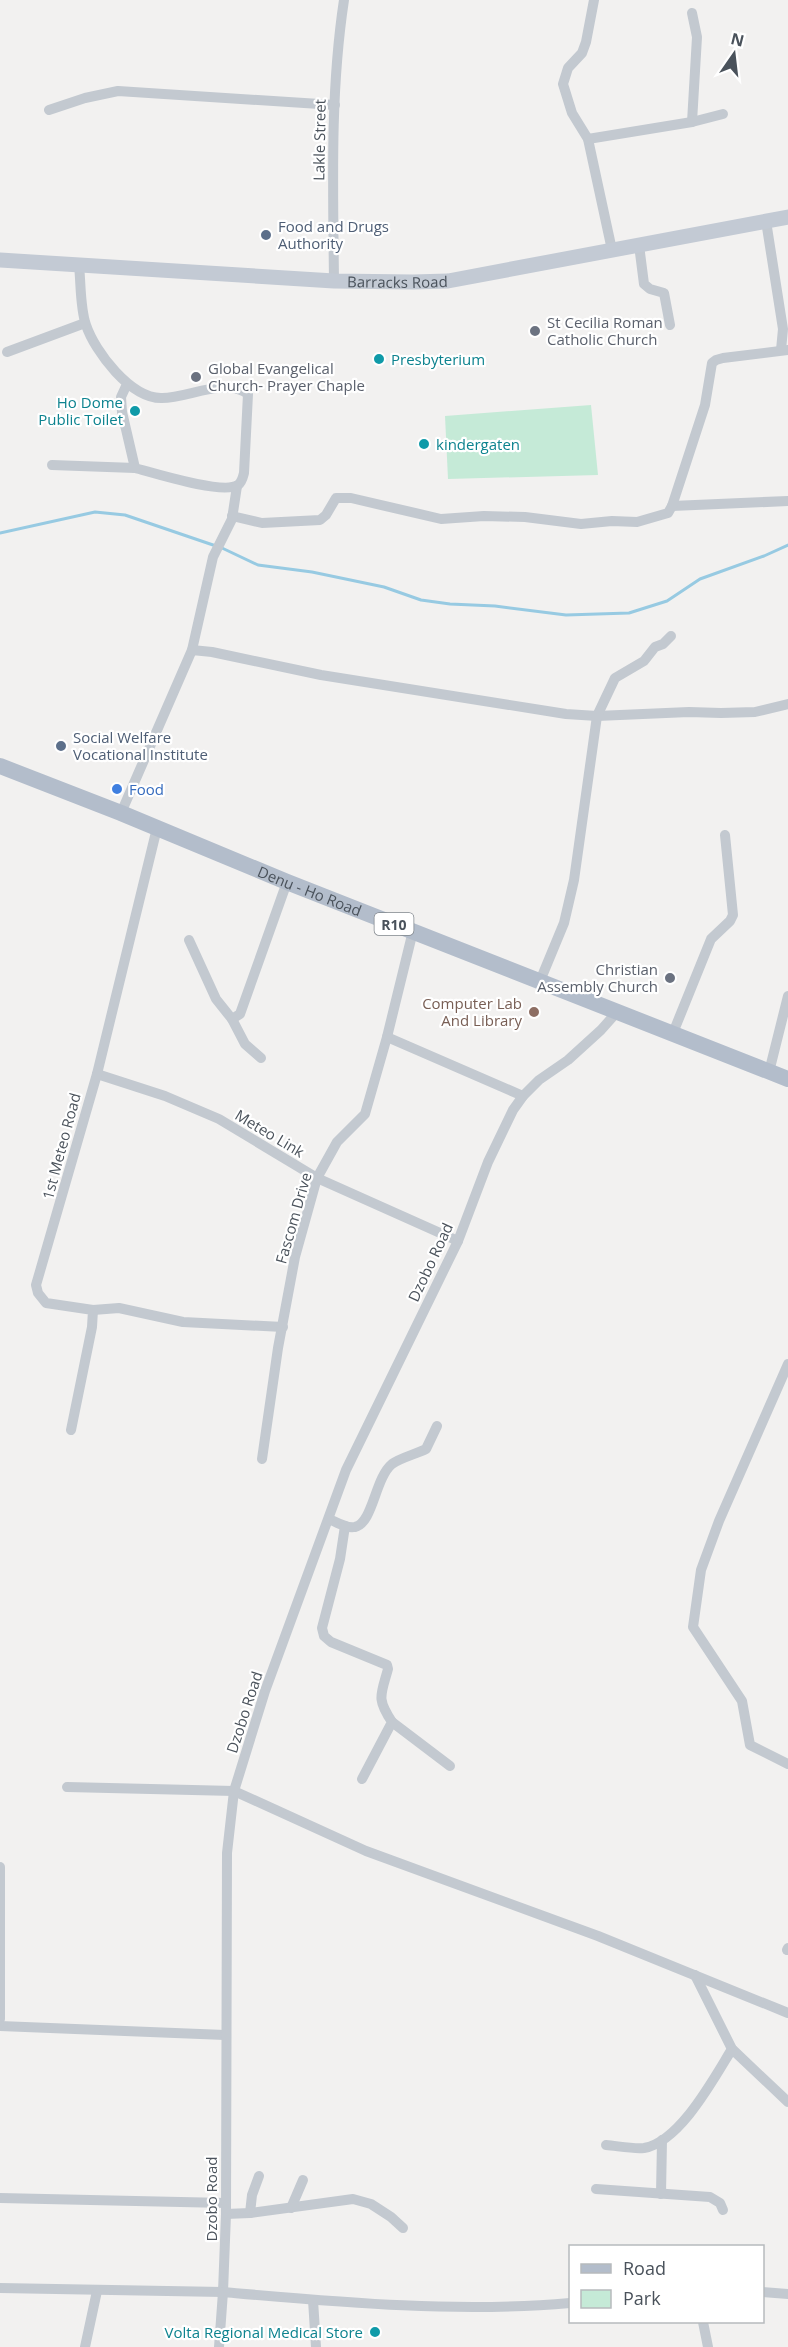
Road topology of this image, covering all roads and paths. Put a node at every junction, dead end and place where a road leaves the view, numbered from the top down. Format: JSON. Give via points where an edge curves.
{"nodes":[{"id":1,"x":344,"y":0,"type":"edge"},
{"id":2,"x":594,"y":0,"type":"edge"},
{"id":3,"x":692,"y":13,"type":"dead end"},
{"id":4,"x":335,"y":105,"type":"junction"},
{"id":5,"x":49,"y":110,"type":"dead end"},
{"id":6,"x":723,"y":114,"type":"dead end"},
{"id":7,"x":692,"y":122,"type":"junction"},
{"id":8,"x":588,"y":139,"type":"junction"},
{"id":9,"x":788,"y":217,"type":"edge"},
{"id":10,"x":766,"y":221,"type":"junction"},
{"id":11,"x":639,"y":245,"type":"junction"},
{"id":12,"x":612,"y":250,"type":"junction"},
{"id":13,"x":0,"y":260,"type":"edge"},
{"id":14,"x":80,"y":265,"type":"junction"},
{"id":15,"x":334,"y":281,"type":"junction"},
{"id":16,"x":782,"y":286,"type":"edge"},
{"id":17,"x":85,"y":323,"type":"junction"},
{"id":18,"x":670,"y":325,"type":"dead end"},
{"id":19,"x":785,"y":350,"type":"edge"},
{"id":20,"x":7,"y":352,"type":"dead end"},
{"id":21,"x":127,"y":384,"type":"junction"},
{"id":22,"x":52,"y":465,"type":"dead end"},
{"id":23,"x":135,"y":468,"type":"junction"},
{"id":24,"x":239,"y":483,"type":"junction"},
{"id":25,"x":788,"y":501,"type":"edge"},
{"id":26,"x":672,"y":506,"type":"junction"},
{"id":27,"x":232,"y":516,"type":"junction"},
{"id":28,"x":671,"y":636,"type":"dead end"},
{"id":29,"x":192,"y":650,"type":"junction"},
{"id":30,"x":788,"y":704,"type":"edge"},
{"id":31,"x":597,"y":716,"type":"junction"},
{"id":32,"x":0,"y":766,"type":"edge"},
{"id":33,"x":122,"y":813,"type":"junction"},
{"id":34,"x":157,"y":828,"type":"junction"},
{"id":35,"x":725,"y":835,"type":"dead end"},
{"id":36,"x":287,"y":882,"type":"junction"},
{"id":37,"x":413,"y":931,"type":"junction"},
{"id":38,"x":189,"y":940,"type":"dead end"},
{"id":39,"x":540,"y":981,"type":"junction"},
{"id":40,"x":788,"y":996,"type":"edge"},
{"id":41,"x":617,"y":1012,"type":"junction"},
{"id":42,"x":232,"y":1019,"type":"junction"},
{"id":43,"x":673,"y":1033,"type":"junction"},
{"id":44,"x":387,"y":1037,"type":"junction"},
{"id":45,"x":261,"y":1058,"type":"dead end"},
{"id":46,"x":769,"y":1072,"type":"junction"},
{"id":47,"x":97,"y":1074,"type":"junction"},
{"id":48,"x":788,"y":1079,"type":"edge"},
{"id":49,"x":523,"y":1096,"type":"junction"},
{"id":50,"x":317,"y":1178,"type":"junction"},
{"id":51,"x":458,"y":1241,"type":"junction"},
{"id":52,"x":93,"y":1310,"type":"junction"},
{"id":53,"x":283,"y":1327,"type":"junction"},
{"id":54,"x":788,"y":1364,"type":"edge"},
{"id":55,"x":437,"y":1426,"type":"dead end"},
{"id":56,"x":71,"y":1430,"type":"dead end"},
{"id":57,"x":262,"y":1459,"type":"dead end"},
{"id":58,"x":329,"y":1519,"type":"junction"},
{"id":59,"x":345,"y":1526,"type":"junction"},
{"id":60,"x":392,"y":1722,"type":"junction"},
{"id":61,"x":788,"y":1764,"type":"edge"},
{"id":62,"x":450,"y":1766,"type":"dead end"},
{"id":63,"x":362,"y":1779,"type":"dead end"},
{"id":64,"x":67,"y":1787,"type":"dead end"},
{"id":65,"x":234,"y":1791,"type":"junction"},
{"id":66,"x":0,"y":1867,"type":"edge"},
{"id":67,"x":695,"y":1976,"type":"junction"},
{"id":68,"x":788,"y":2013,"type":"edge"},
{"id":69,"x":0,"y":2019,"type":"edge"},
{"id":70,"x":0,"y":2026,"type":"edge"},
{"id":71,"x":225,"y":2035,"type":"junction"},
{"id":72,"x":732,"y":2049,"type":"junction"},
{"id":73,"x":788,"y":2102,"type":"edge"},
{"id":74,"x":662,"y":2140,"type":"junction"},
{"id":75,"x":606,"y":2145,"type":"dead end"},
{"id":76,"x":259,"y":2176,"type":"dead end"},
{"id":77,"x":303,"y":2180,"type":"dead end"},
{"id":78,"x":596,"y":2189,"type":"dead end"},
{"id":79,"x":661,"y":2194,"type":"junction"},
{"id":80,"x":0,"y":2198,"type":"edge"},
{"id":81,"x":291,"y":2208,"type":"junction"},
{"id":82,"x":226,"y":2209,"type":"junction"},
{"id":83,"x":723,"y":2210,"type":"dead end"},
{"id":84,"x":250,"y":2214,"type":"junction"},
{"id":85,"x":403,"y":2228,"type":"dead end"},
{"id":86,"x":0,"y":2288,"type":"edge"},
{"id":87,"x":97,"y":2291,"type":"junction"},
{"id":88,"x":223,"y":2292,"type":"junction"},
{"id":89,"x":764,"y":2292,"type":"edge"},
{"id":90,"x":788,"y":2294,"type":"edge"},
{"id":91,"x":313,"y":2300,"type":"junction"},
{"id":92,"x":569,"y":2302,"type":"edge"},
{"id":93,"x":703,"y":2323,"type":"edge"},
{"id":94,"x":85,"y":2347,"type":"edge"},
{"id":95,"x":219,"y":2347,"type":"edge"},
{"id":96,"x":316,"y":2347,"type":"edge"},
{"id":97,"x":708,"y":2347,"type":"edge"}],
"edges":[{"from":1,"to":4,"type":"street","name":"Lakle Street","via":[[336,51]]},
{"from":2,"to":8,"type":"street","via":[[582,53],[568,68],[563,84],[572,113]]},
{"from":3,"to":7,"type":"street","via":[[697,37]]},
{"from":4,"to":5,"type":"street","via":[[118,91]]},
{"from":4,"to":15,"type":"street","name":"Lakle Street"},
{"from":6,"to":7,"type":"street"},
{"from":7,"to":8,"type":"street"},
{"from":8,"to":12,"type":"street"},
{"from":9,"to":10,"type":"street","name":"Barracks Road"},
{"from":10,"to":11,"type":"street","name":"Barracks Road"},
{"from":10,"to":16,"type":"street"},
{"from":11,"to":12,"type":"street","name":"Barracks Road"},
{"from":11,"to":18,"type":"street","via":[[644,284],[664,293]]},
{"from":12,"to":15,"type":"street","name":"Barracks Road","via":[[448,280]]},
{"from":13,"to":14,"type":"street","name":"Barracks Road"},
{"from":14,"to":15,"type":"street","name":"Barracks Road"},
{"from":14,"to":17,"type":"street"},
{"from":16,"to":19,"type":"street"},
{"from":17,"to":20,"type":"street"},
{"from":17,"to":21,"type":"street","via":[[103,356]]},
{"from":19,"to":26,"type":"street","via":[[712,363],[705,405]]},
{"from":21,"to":23,"type":"street","via":[[121,397],[122,412]]},
{"from":21,"to":24,"type":"street","via":[[149,396],[163,398],[223,388],[239,388],[248,394],[244,473]]},
{"from":22,"to":23,"type":"street"},
{"from":23,"to":24,"type":"street","via":[[193,484],[222,487]]},
{"from":24,"to":27,"type":"street"},
{"from":25,"to":26,"type":"street"},
{"from":26,"to":27,"type":"street","via":[[668,513],[637,522],[581,524],[494,516],[441,519],[351,498],[336,498],[320,520],[262,523]]},
{"from":27,"to":29,"type":"street","via":[[216,552]]},
{"from":28,"to":31,"type":"street","via":[[655,647],[645,661],[615,678]]},
{"from":29,"to":31,"type":"street","via":[[321,675]]},
{"from":29,"to":33,"type":"street"},
{"from":30,"to":31,"type":"street","via":[[755,712]]},
{"from":31,"to":39,"type":"street","via":[[574,880],[564,923]]},
{"from":32,"to":33,"type":"main road","name":"Denu - Ho Road","number":"R10"},
{"from":33,"to":34,"type":"main road","name":"Denu - Ho Road","number":"R10"},
{"from":34,"to":36,"type":"main road","name":"Denu - Ho Road","number":"R10"},
{"from":34,"to":47,"type":"street","name":"1st Meteo Road"},
{"from":35,"to":43,"type":"street","via":[[733,915],[711,939]]},
{"from":36,"to":37,"type":"main road","name":"Denu - Ho Road","number":"R10"},
{"from":36,"to":42,"type":"street","via":[[240,1014]]},
{"from":37,"to":39,"type":"main road","name":"Denu - Ho Road","number":"R10"},
{"from":37,"to":44,"type":"street","name":"Fascom Drive"},
{"from":38,"to":42,"type":"street","via":[[216,999]]},
{"from":39,"to":41,"type":"main road","name":"Denu - Ho Road","number":"R10"},
{"from":40,"to":46,"type":"street"},
{"from":41,"to":43,"type":"main road","name":"Denu - Ho Road","number":"R10"},
{"from":41,"to":49,"type":"street","name":"Dzobo Road","via":[[585,1045]]},
{"from":42,"to":45,"type":"street","via":[[245,1044]]},
{"from":43,"to":46,"type":"main road","name":"Denu - Ho Road","number":"R10"},
{"from":44,"to":49,"type":"street"},
{"from":44,"to":50,"type":"street","name":"Fascom Drive","via":[[365,1114],[337,1142]]},
{"from":46,"to":48,"type":"main road","name":"Denu - Ho Road","number":"R10"},
{"from":47,"to":50,"type":"street","name":"Meteo Link","via":[[219,1119]]},
{"from":47,"to":52,"type":"street","name":"1st Meteo Road","via":[[36,1285],[46,1303]]},
{"from":49,"to":51,"type":"street","name":"Dzobo Road","via":[[488,1162]]},
{"from":50,"to":51,"type":"street","name":"Meteo Link"},
{"from":50,"to":53,"type":"street","name":"Fascom Drive","via":[[295,1257]]},
{"from":51,"to":58,"type":"street","name":"Dzobo Road","via":[[346,1470]]},
{"from":52,"to":53,"type":"street","via":[[119,1308],[183,1322]]},
{"from":52,"to":56,"type":"street"},
{"from":53,"to":57,"type":"street","name":"Fascom Drive"},
{"from":54,"to":61,"type":"street","via":[[701,1570],[693,1627],[742,1701],[750,1745]]},
{"from":55,"to":59,"type":"street","via":[[426,1449],[392,1464],[382,1477],[363,1523]]},
{"from":58,"to":59,"type":"street"},
{"from":58,"to":65,"type":"street","name":"Dzobo Road"},
{"from":59,"to":60,"type":"street","via":[[322,1628],[330,1642],[387,1665],[379,1696]]},
{"from":60,"to":62,"type":"street"},
{"from":60,"to":63,"type":"street"},
{"from":64,"to":65,"type":"street"},
{"from":65,"to":67,"type":"street","via":[[366,1851]]},
{"from":65,"to":71,"type":"street","name":"Dzobo Road","via":[[227,1853]]},
{"from":66,"to":69,"type":"street"},
{"from":67,"to":68,"type":"street"},
{"from":67,"to":72,"type":"street"},
{"from":70,"to":71,"type":"street"},
{"from":71,"to":82,"type":"street","name":"Dzobo Road"},
{"from":72,"to":73,"type":"street"},
{"from":72,"to":74,"type":"street","via":[[699,2103]]},
{"from":74,"to":75,"type":"street","via":[[644,2148]]},
{"from":74,"to":79,"type":"street"},
{"from":76,"to":84,"type":"street"},
{"from":77,"to":81,"type":"street"},
{"from":78,"to":79,"type":"street"},
{"from":79,"to":83,"type":"street","via":[[713,2197]]},
{"from":80,"to":82,"type":"street"},
{"from":81,"to":84,"type":"street"},
{"from":81,"to":85,"type":"street","via":[[353,2199],[371,2204]]},
{"from":82,"to":84,"type":"street"},
{"from":82,"to":88,"type":"street","name":"Dzobo Road"},
{"from":86,"to":87,"type":"street"},
{"from":87,"to":88,"type":"street"},
{"from":87,"to":94,"type":"street"},
{"from":88,"to":91,"type":"street"},
{"from":88,"to":95,"type":"street","name":"Dzobo Road"},
{"from":89,"to":90,"type":"street"},
{"from":91,"to":92,"type":"street","via":[[506,2307]]},
{"from":91,"to":96,"type":"street"},
{"from":93,"to":97,"type":"street"}]}
